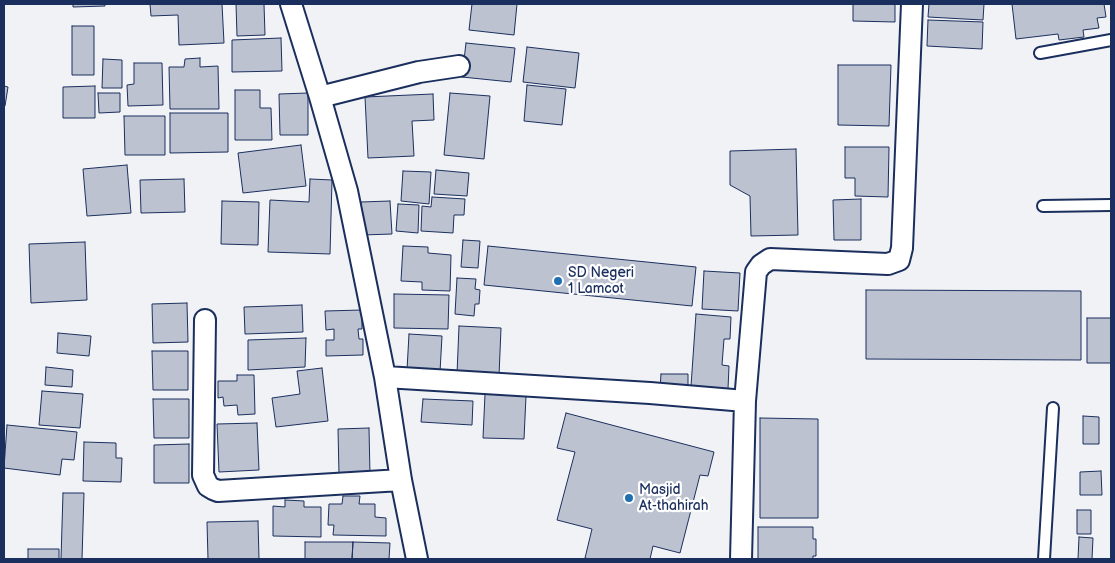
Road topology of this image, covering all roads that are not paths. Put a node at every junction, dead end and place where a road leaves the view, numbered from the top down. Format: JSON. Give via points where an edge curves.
{"nodes":[{"id":1,"x":291,"y":4,"type":"edge"},
{"id":2,"x":912,"y":4,"type":"edge"},
{"id":3,"x":1111,"y":40,"type":"edge"},
{"id":4,"x":1040,"y":53,"type":"dead end"},
{"id":5,"x":459,"y":66,"type":"dead end"},
{"id":6,"x":320,"y":97,"type":"junction"},
{"id":7,"x":1111,"y":205,"type":"edge"},
{"id":8,"x":1043,"y":206,"type":"dead end"},
{"id":9,"x":205,"y":320,"type":"dead end"},
{"id":10,"x":386,"y":377,"type":"junction"},
{"id":11,"x":744,"y":401,"type":"junction"},
{"id":12,"x":1053,"y":408,"type":"dead end"},
{"id":13,"x":401,"y":480,"type":"junction"},
{"id":14,"x":417,"y":559,"type":"edge"},
{"id":15,"x":741,"y":559,"type":"edge"},
{"id":16,"x":1044,"y":559,"type":"edge"}],
"edges":[{"from":1,"to":6,"type":"street"},
{"from":2,"to":11,"type":"street","via":[[899,260],[888,264],[770,259],[761,265],[756,272]]},
{"from":3,"to":4,"type":"lane"},
{"from":5,"to":6,"type":"street","via":[[419,72]]},
{"from":6,"to":10,"type":"street","via":[[347,191]]},
{"from":7,"to":8,"type":"lane"},
{"from":9,"to":13,"type":"street","via":[[203,475],[208,486],[218,491]]},
{"from":10,"to":11,"type":"street"},
{"from":10,"to":13,"type":"street"},
{"from":11,"to":15,"type":"street"},
{"from":12,"to":16,"type":"lane"},
{"from":13,"to":14,"type":"street"}]}
